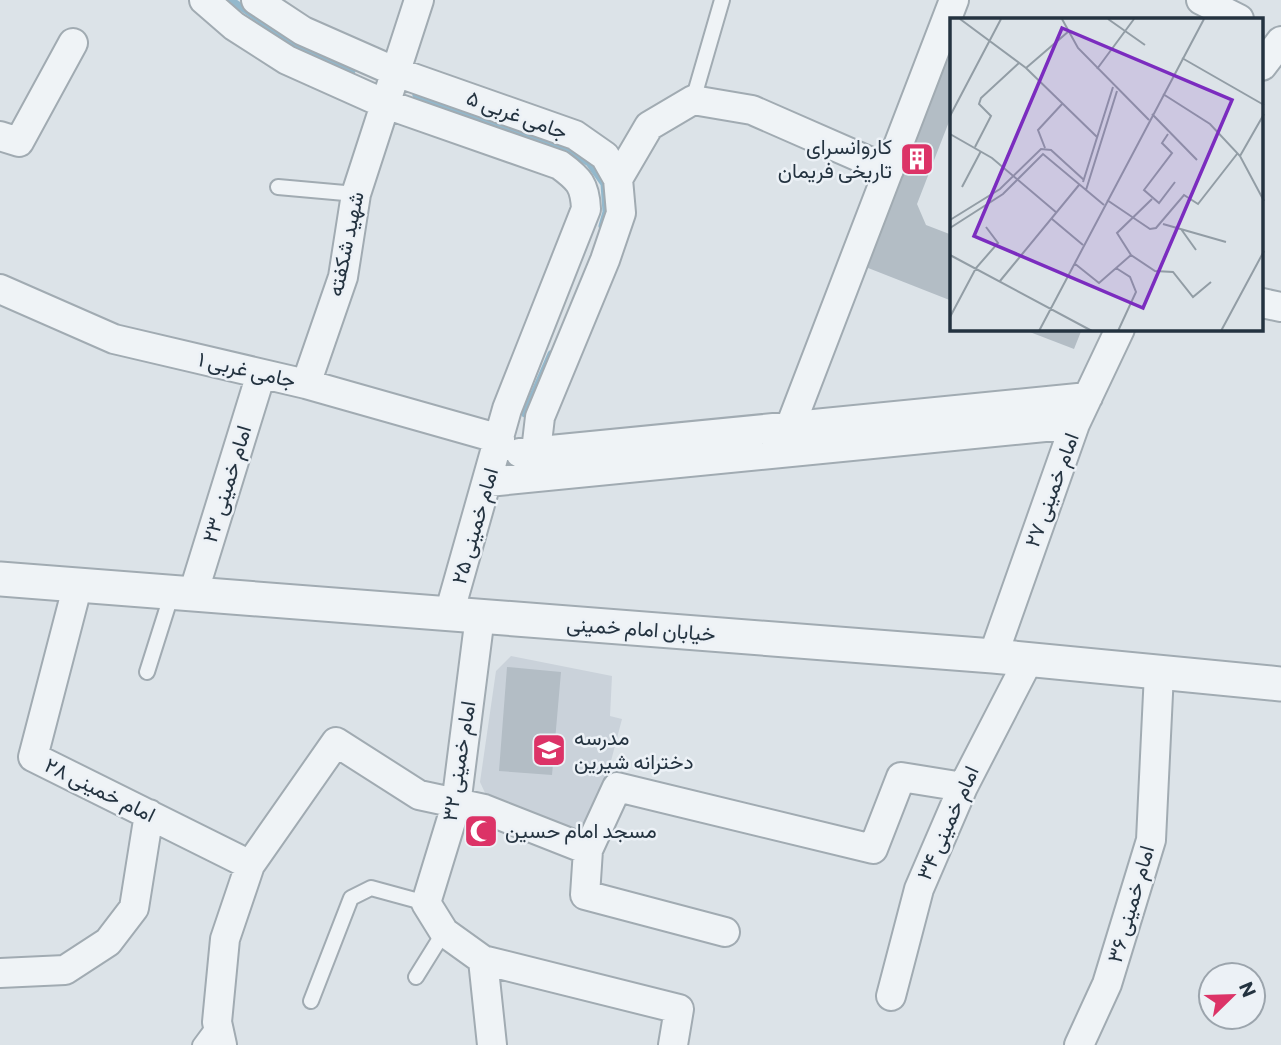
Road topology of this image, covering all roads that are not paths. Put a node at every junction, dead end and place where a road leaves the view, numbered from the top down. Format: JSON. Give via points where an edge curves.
{"nodes":[{"id":1,"x":204,"y":0,"type":"edge"},
{"id":2,"x":256,"y":0,"type":"edge"},
{"id":3,"x":419,"y":0,"type":"edge"},
{"id":4,"x":722,"y":0,"type":"edge"},
{"id":5,"x":954,"y":0,"type":"edge"},
{"id":6,"x":1201,"y":0,"type":"edge"},
{"id":7,"x":1237,"y":18,"type":"edge"},
{"id":8,"x":1264,"y":31,"type":"edge"},
{"id":9,"x":1281,"y":41,"type":"edge"},
{"id":10,"x":73,"y":43,"type":"dead end"},
{"id":11,"x":1264,"y":63,"type":"edge"},
{"id":12,"x":396,"y":72,"type":"junction"},
{"id":13,"x":693,"y":100,"type":"junction"},
{"id":14,"x":383,"y":103,"type":"junction"},
{"id":15,"x":0,"y":136,"type":"edge"},
{"id":16,"x":889,"y":170,"type":"junction"},
{"id":17,"x":618,"y":179,"type":"junction"},
{"id":18,"x":278,"y":187,"type":"dead end"},
{"id":19,"x":356,"y":194,"type":"junction"},
{"id":20,"x":0,"y":289,"type":"edge"},
{"id":21,"x":1118,"y":331,"type":"edge"},
{"id":22,"x":261,"y":374,"type":"junction"},
{"id":23,"x":306,"y":384,"type":"junction"},
{"id":24,"x":1088,"y":397,"type":"junction"},
{"id":25,"x":1075,"y":424,"type":"junction"},
{"id":26,"x":790,"y":427,"type":"junction"},
{"id":27,"x":536,"y":451,"type":"junction"},
{"id":28,"x":494,"y":459,"type":"junction"},
{"id":29,"x":0,"y":579,"type":"edge"},
{"id":30,"x":78,"y":584,"type":"junction"},
{"id":31,"x":183,"y":593,"type":"junction"},
{"id":32,"x":465,"y":615,"type":"junction"},
{"id":33,"x":993,"y":656,"type":"junction"},
{"id":34,"x":1029,"y":659,"type":"junction"},
{"id":35,"x":147,"y":672,"type":"dead end"},
{"id":36,"x":1159,"y":673,"type":"junction"},
{"id":37,"x":1281,"y":684,"type":"edge"},
{"id":38,"x":963,"y":788,"type":"junction"},
{"id":39,"x":456,"y":805,"type":"junction"},
{"id":40,"x":149,"y":814,"type":"junction"},
{"id":41,"x":587,"y":850,"type":"junction"},
{"id":42,"x":250,"y":865,"type":"junction"},
{"id":43,"x":426,"y":903,"type":"junction"},
{"id":44,"x":444,"y":932,"type":"junction"},
{"id":45,"x":725,"y":932,"type":"dead end"},
{"id":46,"x":483,"y":960,"type":"junction"},
{"id":47,"x":0,"y":973,"type":"edge"},
{"id":48,"x":416,"y":977,"type":"dead end"},
{"id":49,"x":891,"y":996,"type":"dead end"},
{"id":50,"x":311,"y":1001,"type":"dead end"},
{"id":51,"x":219,"y":1033,"type":"edge"},
{"id":52,"x":200,"y":1045,"type":"edge"},
{"id":53,"x":492,"y":1045,"type":"edge"},
{"id":54,"x":673,"y":1045,"type":"edge"},
{"id":55,"x":1079,"y":1045,"type":"edge"}],
"edges":[{"from":1,"to":14,"type":"street","name":"جامی غربی ۵","via":[[287,60]]},
{"from":2,"to":12,"type":"street","name":"جامی غربی ۵","via":[[303,31]]},
{"from":3,"to":12,"type":"street"},
{"from":4,"to":13,"type":"lane"},
{"from":5,"to":16,"type":"street"},
{"from":6,"to":7,"type":"street"},
{"from":8,"to":9,"type":"street"},
{"from":9,"to":11,"type":"street"},
{"from":10,"to":15,"type":"street","via":[[19,142]]},
{"from":12,"to":14,"type":"street","name":"شهید شکفته"},
{"from":12,"to":17,"type":"street","name":"جامی غربی ۵","via":[[575,135],[604,156]]},
{"from":13,"to":16,"type":"street","via":[[752,110]]},
{"from":13,"to":17,"type":"street","via":[[649,126]]},
{"from":14,"to":19,"type":"street","name":"شهید شکفته"},
{"from":14,"to":28,"type":"street","name":"جامی غربی ۵","via":[[560,165],[585,189],[586,209],[573,248],[507,409]]},
{"from":16,"to":26,"type":"street"},
{"from":17,"to":27,"type":"street","via":[[621,213],[540,417]]},
{"from":18,"to":19,"type":"lane"},
{"from":19,"to":23,"type":"street","name":"شهید شکفته","via":[[343,277]]},
{"from":20,"to":22,"type":"street","name":"جامی غربی ۱","via":[[114,339]]},
{"from":21,"to":24,"type":"street","name":"امام خمینی ۲۷"},
{"from":22,"to":23,"type":"street","name":"جامی غربی ۱"},
{"from":22,"to":31,"type":"street","name":"امام خمینی ۲۳"},
{"from":23,"to":28,"type":"street","name":"جامی غربی ۱"},
{"from":24,"to":25,"type":"street","name":"امام خمینی ۲۷"},
{"from":24,"to":26,"type":"street"},
{"from":25,"to":28,"type":"street"},
{"from":25,"to":33,"type":"street","name":"امام خمینی ۲۷"},
{"from":26,"to":27,"type":"street"},
{"from":27,"to":28,"type":"street"},
{"from":28,"to":32,"type":"street","name":"امام خمینی ۲۵"},
{"from":29,"to":30,"type":"street","name":"خیابان امام خمینی"},
{"from":30,"to":31,"type":"street","name":"خیابان امام خمینی"},
{"from":30,"to":40,"type":"street","name":"امام خمینی ۲۸","via":[[33,757]]},
{"from":31,"to":32,"type":"street","name":"خیابان امام خمینی"},
{"from":31,"to":35,"type":"lane"},
{"from":32,"to":33,"type":"street","name":"خیابان امام خمینی"},
{"from":32,"to":39,"type":"street","name":"امام خمینی ۳۲"},
{"from":33,"to":34,"type":"street","name":"خیابان امام خمینی"},
{"from":34,"to":36,"type":"street","name":"خیابان امام خمینی"},
{"from":34,"to":38,"type":"street","name":"امام خمینی ۳۴"},
{"from":36,"to":37,"type":"street","name":"خیابان امام خمینی"},
{"from":36,"to":55,"type":"street","name":"امام خمینی ۳۶","via":[[1151,840],[1107,984]]},
{"from":38,"to":41,"type":"street","via":[[901,777],[873,849],[617,787]]},
{"from":38,"to":49,"type":"street","name":"امام خمینی ۳۴","via":[[919,889]]},
{"from":39,"to":41,"type":"street","via":[[484,809]]},
{"from":39,"to":42,"type":"street","via":[[419,796],[335,742]]},
{"from":39,"to":43,"type":"street","name":"امام خمینی ۳۲"},
{"from":40,"to":42,"type":"street","name":"امام خمینی ۲۸"},
{"from":40,"to":47,"type":"street","via":[[134,908],[108,942],[65,970]]},
{"from":41,"to":45,"type":"street","via":[[585,895]]},
{"from":42,"to":51,"type":"street","via":[[225,939]]},
{"from":43,"to":44,"type":"street"},
{"from":43,"to":50,"type":"lane","via":[[371,888],[351,898]]},
{"from":44,"to":46,"type":"street"},
{"from":44,"to":48,"type":"lane"},
{"from":46,"to":53,"type":"street"},
{"from":46,"to":54,"type":"street","via":[[679,1009]]},
{"from":51,"to":52,"type":"lane"}]}
